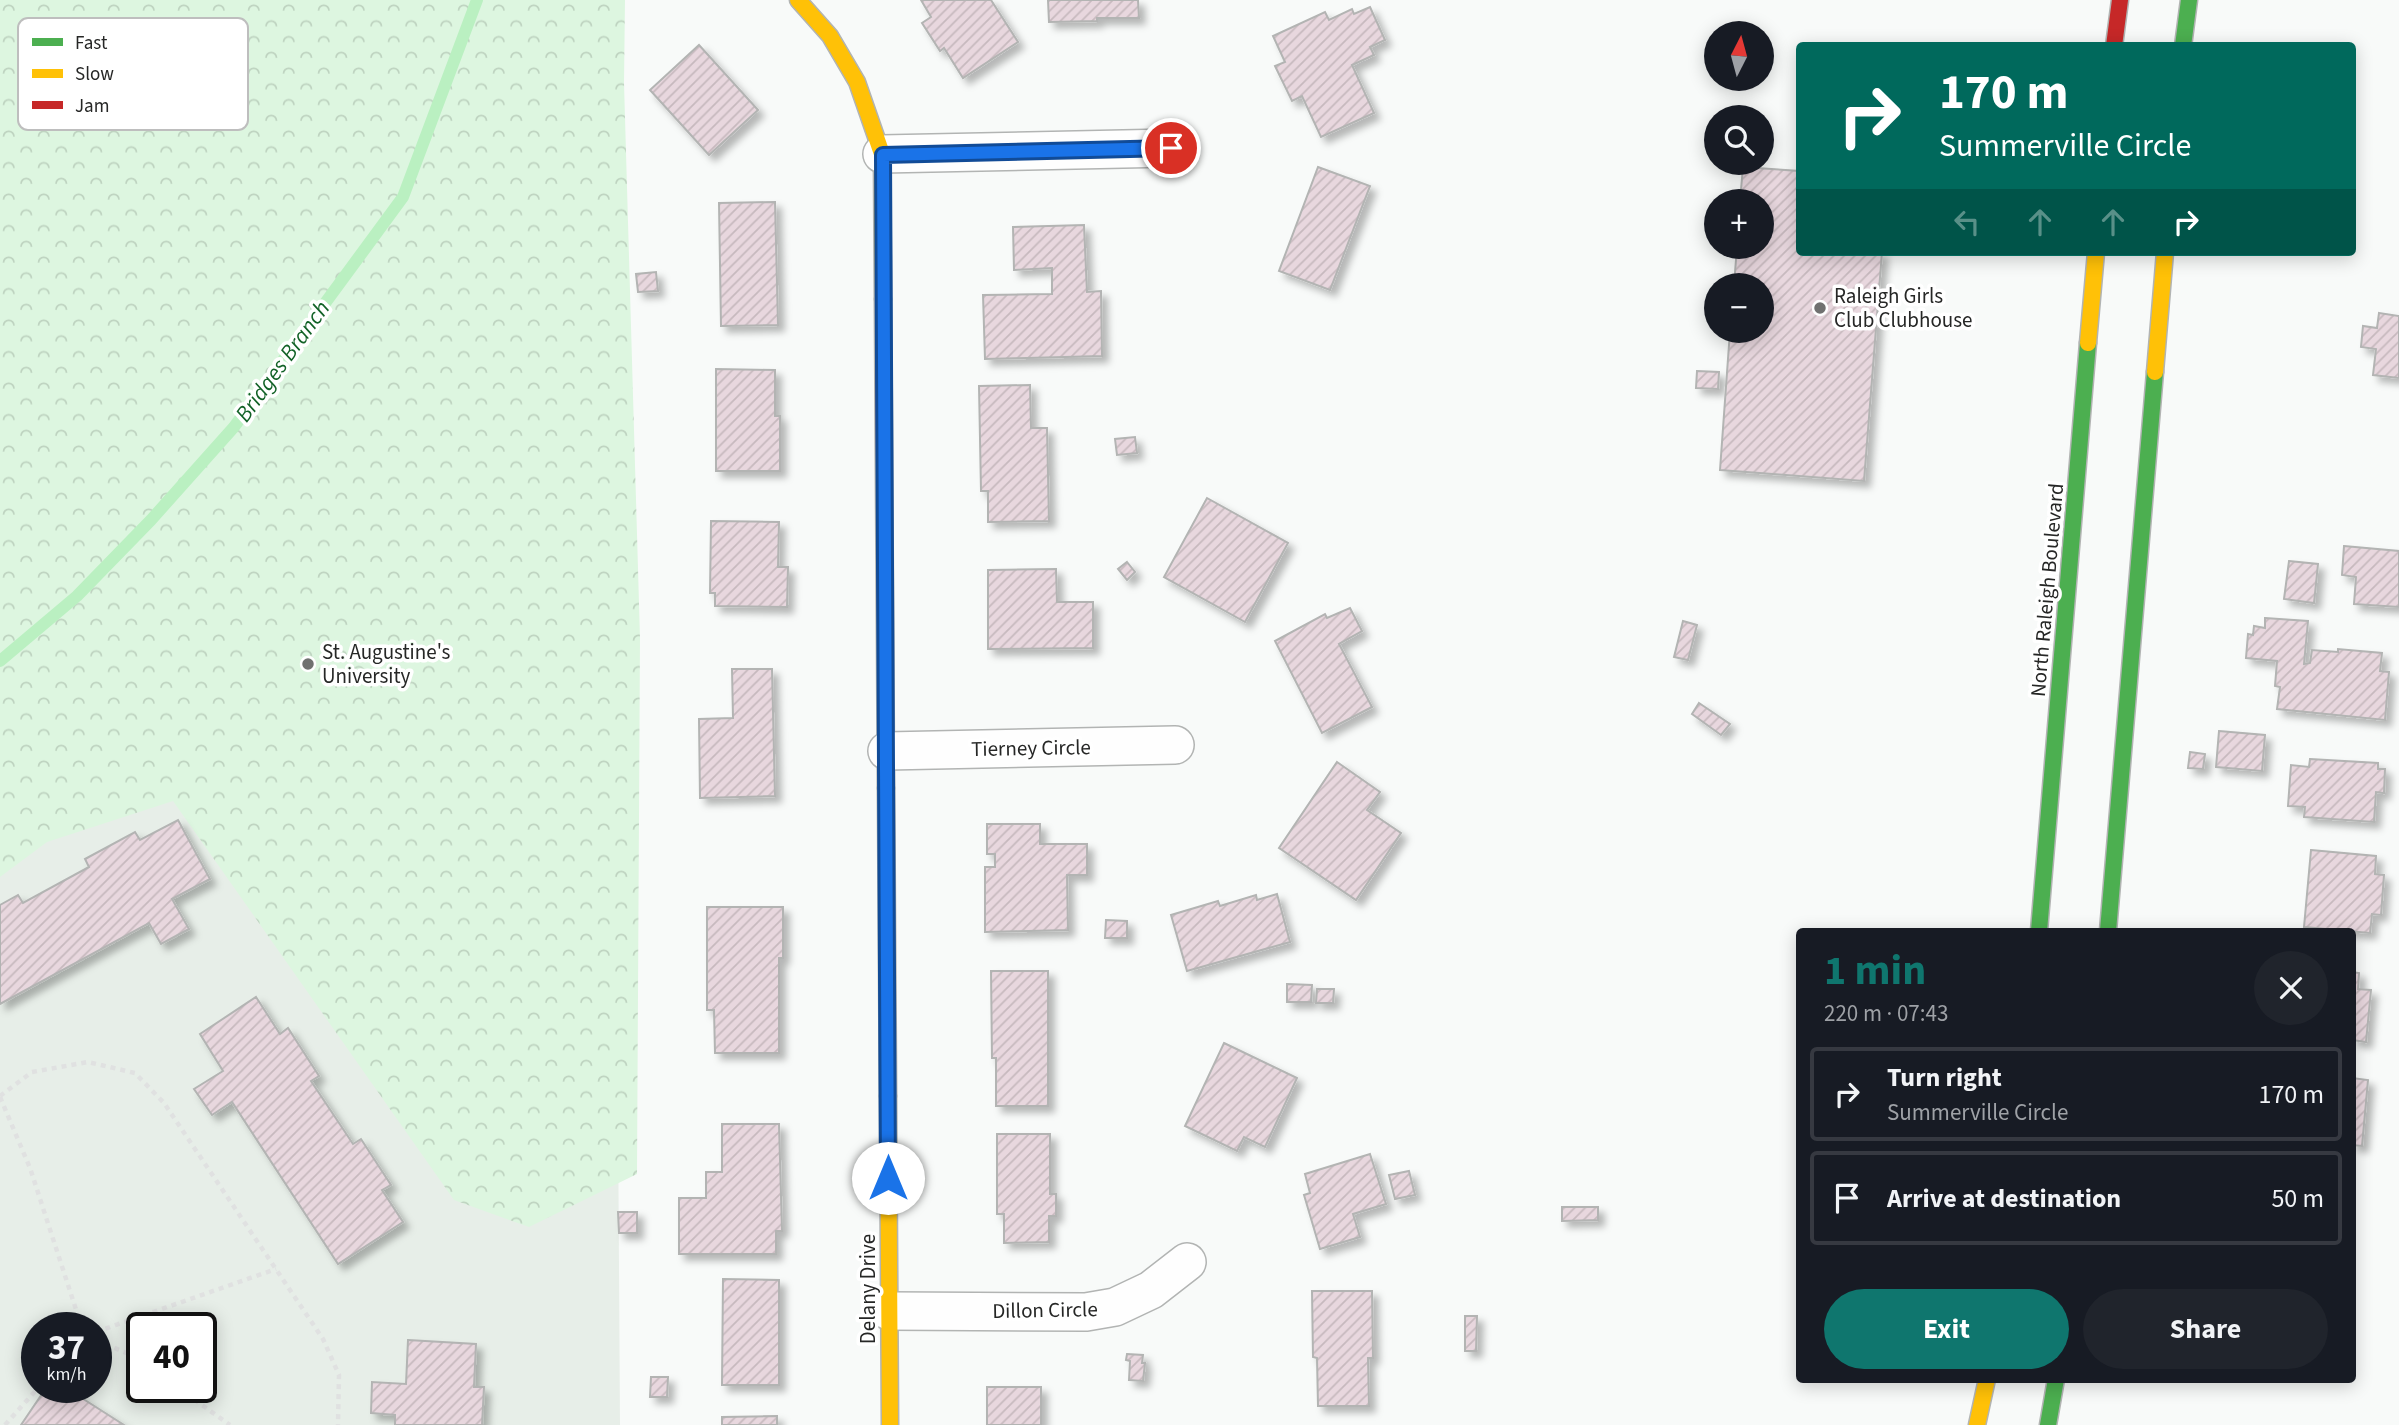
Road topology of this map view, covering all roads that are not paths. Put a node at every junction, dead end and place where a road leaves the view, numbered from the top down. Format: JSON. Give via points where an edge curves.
{"nodes":[{"id":1,"x":798,"y":0,"type":"edge"},
{"id":2,"x":2120,"y":0,"type":"edge"},
{"id":3,"x":2189,"y":0,"type":"edge"},
{"id":4,"x":2115,"y":42,"type":"edge"},
{"id":5,"x":2184,"y":42,"type":"edge"},
{"id":6,"x":1171,"y":148,"type":"dead end"},
{"id":7,"x":883,"y":155,"type":"junction"},
{"id":8,"x":2096,"y":256,"type":"edge"},
{"id":9,"x":2165,"y":256,"type":"edge"},
{"id":10,"x":1175,"y":745,"type":"dead end"},
{"id":11,"x":887,"y":751,"type":"junction"},
{"id":12,"x":2039,"y":928,"type":"edge"},
{"id":13,"x":2108,"y":928,"type":"edge"},
{"id":14,"x":1187,"y":1262,"type":"dead end"},
{"id":15,"x":889,"y":1311,"type":"junction"},
{"id":16,"x":1986,"y":1383,"type":"edge"},
{"id":17,"x":2055,"y":1383,"type":"edge"},
{"id":18,"x":890,"y":1425,"type":"edge"},
{"id":19,"x":1977,"y":1425,"type":"edge"},
{"id":20,"x":2048,"y":1425,"type":"edge"}],
"edges":[{"from":1,"to":7,"type":"main road","name":"Delany Drive","via":[[830,36],[857,82]]},
{"from":2,"to":4,"type":"main road"},
{"from":3,"to":5,"type":"main road"},
{"from":6,"to":7,"type":"street"},
{"from":7,"to":11,"type":"main road","name":"Delany Drive"},
{"from":8,"to":12,"type":"main road","name":"North Raleigh Boulevard"},
{"from":9,"to":13,"type":"main road"},
{"from":10,"to":11,"type":"street","name":"Tierney Circle"},
{"from":11,"to":15,"type":"main road","name":"Delany Drive"},
{"from":14,"to":15,"type":"street","name":"Dillon Circle","via":[[1151,1290],[1115,1307],[1086,1312]]},
{"from":15,"to":18,"type":"main road","name":"Delany Drive"},
{"from":16,"to":19,"type":"main road"},
{"from":17,"to":20,"type":"main road"}]}
